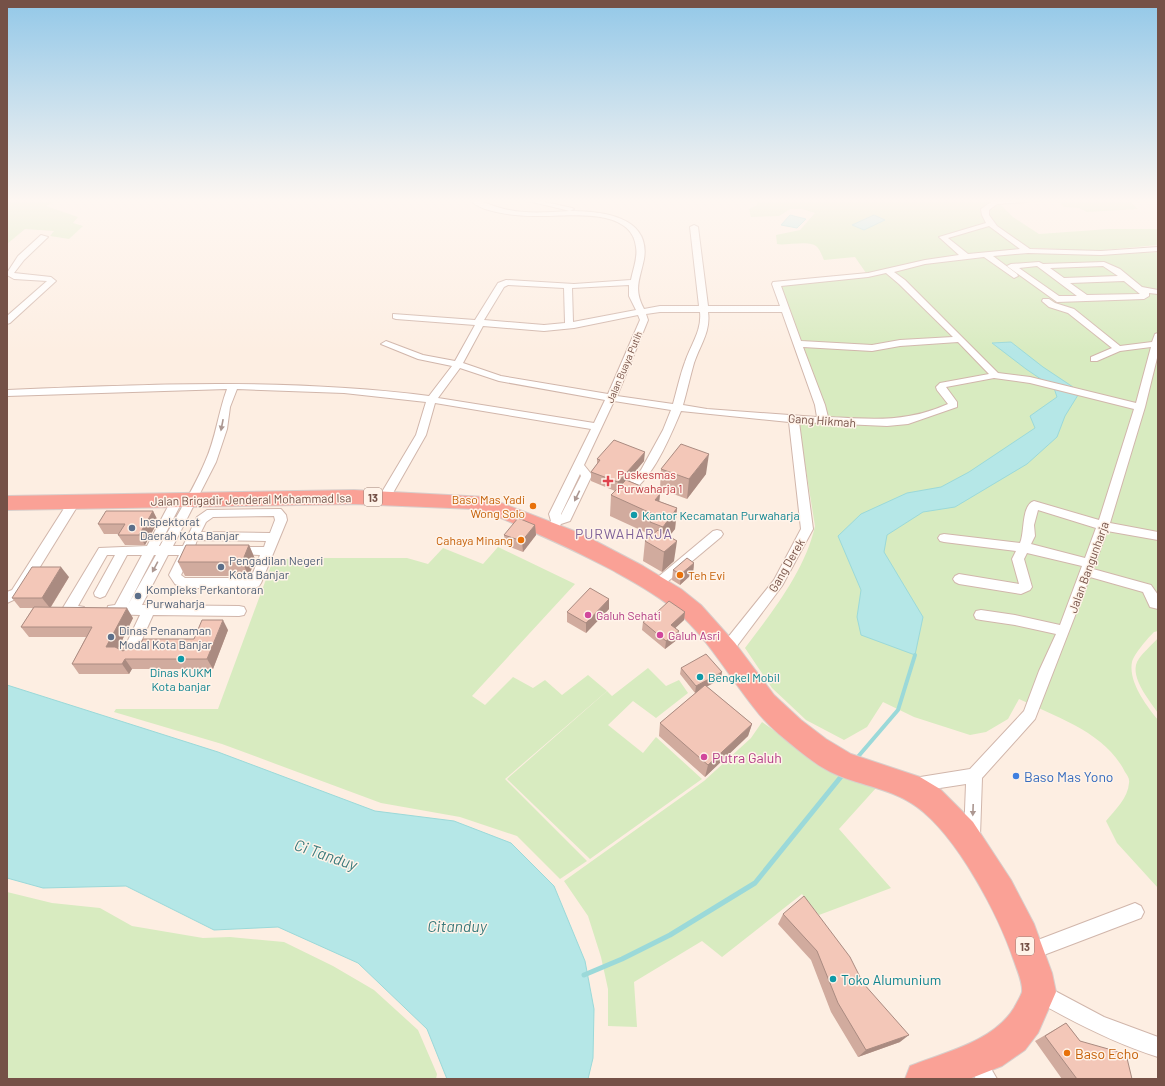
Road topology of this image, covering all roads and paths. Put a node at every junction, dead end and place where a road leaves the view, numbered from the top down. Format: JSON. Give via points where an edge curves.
{"nodes":[{"id":1,"x":30,"y":251,"type":"edge"},
{"id":2,"x":641,"y":251,"type":"edge"},
{"id":3,"x":697,"y":251,"type":"edge"},
{"id":4,"x":958,"y":251,"type":"edge"},
{"id":5,"x":1028,"y":251,"type":"joint"},
{"id":6,"x":1134,"y":251,"type":"edge"},
{"id":7,"x":985,"y":254,"type":"junction"},
{"id":8,"x":965,"y":256,"type":"junction"},
{"id":9,"x":1042,"y":266,"type":"junction"},
{"id":10,"x":888,"y":271,"type":"junction"},
{"id":11,"x":1126,"y":278,"type":"junction"},
{"id":12,"x":1062,"y":281,"type":"junction"},
{"id":13,"x":635,"y":282,"type":"junction"},
{"id":14,"x":568,"y":286,"type":"junction"},
{"id":15,"x":1141,"y":289,"type":"junction"},
{"id":16,"x":1158,"y":292,"type":"edge"},
{"id":17,"x":1085,"y":298,"type":"junction"},
{"id":18,"x":704,"y":308,"type":"junction"},
{"id":19,"x":785,"y":309,"type":"junction"},
{"id":20,"x":642,"y":312,"type":"junction"},
{"id":21,"x":396,"y":316,"type":"dead end"},
{"id":22,"x":7,"y":321,"type":"edge"},
{"id":23,"x":479,"y":322,"type":"junction"},
{"id":24,"x":569,"y":325,"type":"junction"},
{"id":25,"x":959,"y":339,"type":"junction"},
{"id":26,"x":1157,"y":340,"type":"edge"},
{"id":27,"x":386,"y":344,"type":"dead end"},
{"id":28,"x":798,"y":344,"type":"junction"},
{"id":29,"x":1118,"y":349,"type":"junction"},
{"id":30,"x":1094,"y":359,"type":"dead end"},
{"id":31,"x":458,"y":364,"type":"junction"},
{"id":32,"x":994,"y":374,"type":"junction"},
{"id":33,"x":232,"y":387,"type":"junction"},
{"id":34,"x":7,"y":393,"type":"edge"},
{"id":35,"x":611,"y":398,"type":"junction"},
{"id":36,"x":431,"y":400,"type":"junction"},
{"id":37,"x":677,"y":408,"type":"junction"},
{"id":38,"x":1140,"y":408,"type":"junction"},
{"id":39,"x":794,"y":419,"type":"junction"},
{"id":40,"x":823,"y":420,"type":"junction"},
{"id":41,"x":598,"y":427,"type":"junction"},
{"id":42,"x":628,"y":488,"type":"edge"},
{"id":43,"x":385,"y":497,"type":"junction"},
{"id":44,"x":184,"y":500,"type":"junction"},
{"id":45,"x":7,"y":502,"type":"edge"},
{"id":46,"x":74,"y":502,"type":"junction"},
{"id":47,"x":554,"y":526,"type":"junction"},
{"id":48,"x":1103,"y":526,"type":"junction"},
{"id":49,"x":717,"y":534,"type":"dead end"},
{"id":50,"x":194,"y":536,"type":"junction"},
{"id":51,"x":1158,"y":536,"type":"edge"},
{"id":52,"x":274,"y":537,"type":"junction"},
{"id":53,"x":944,"y":538,"type":"dead end"},
{"id":54,"x":1025,"y":546,"type":"junction"},
{"id":55,"x":164,"y":550,"type":"junction"},
{"id":56,"x":187,"y":550,"type":"junction"},
{"id":57,"x":123,"y":551,"type":"junction"},
{"id":58,"x":150,"y":551,"type":"junction"},
{"id":59,"x":209,"y":551,"type":"edge"},
{"id":60,"x":224,"y":551,"type":"edge"},
{"id":61,"x":268,"y":551,"type":"junction"},
{"id":62,"x":1088,"y":568,"type":"junction"},
{"id":63,"x":959,"y":579,"type":"dead end"},
{"id":64,"x":656,"y":585,"type":"junction"},
{"id":65,"x":100,"y":593,"type":"dead end"},
{"id":66,"x":7,"y":598,"type":"edge"},
{"id":67,"x":1158,"y":604,"type":"edge"},
{"id":68,"x":119,"y":610,"type":"junction"},
{"id":69,"x":132,"y":611,"type":"junction"},
{"id":70,"x":148,"y":611,"type":"junction"},
{"id":71,"x":239,"y":611,"type":"dead end"},
{"id":72,"x":981,"y":615,"type":"dead end"},
{"id":73,"x":1064,"y":631,"type":"junction"},
{"id":74,"x":726,"y":650,"type":"junction"},
{"id":75,"x":129,"y":654,"type":"edge"},
{"id":76,"x":974,"y":776,"type":"junction"},
{"id":77,"x":910,"y":786,"type":"junction"},
{"id":78,"x":971,"y":845,"type":"junction"},
{"id":79,"x":1135,"y":912,"type":"dead end"},
{"id":80,"x":1027,"y":952,"type":"junction"},
{"id":81,"x":1039,"y":992,"type":"junction"},
{"id":82,"x":1158,"y":1047,"type":"edge"},
{"id":83,"x":981,"y":1069,"type":"edge"},
{"id":84,"x":923,"y":1079,"type":"edge"}],
"edges":[{"from":1,"to":22,"type":"street","via":[[11,273],[12,277],[52,281]]},
{"from":2,"to":13,"type":"street"},
{"from":3,"to":18,"type":"street"},
{"from":4,"to":8,"type":"street"},
{"from":5,"to":6,"type":"street","via":[[1101,253]]},
{"from":5,"to":7,"type":"street"},
{"from":7,"to":8,"type":"street"},
{"from":7,"to":29,"type":"street","via":[[1052,305],[1071,311]]},
{"from":8,"to":10,"type":"street"},
{"from":9,"to":11,"type":"street","via":[[1104,264]]},
{"from":9,"to":12,"type":"street"},
{"from":9,"to":17,"type":"street","via":[[1035,263],[1011,267],[1055,298]]},
{"from":10,"to":19,"type":"street","via":[[776,284]]},
{"from":10,"to":25,"type":"street"},
{"from":11,"to":12,"type":"street"},
{"from":11,"to":15,"type":"street"},
{"from":12,"to":17,"type":"street"},
{"from":13,"to":14,"type":"street"},
{"from":13,"to":20,"type":"street","via":[[634,299]]},
{"from":14,"to":23,"type":"street","via":[[506,282],[501,285]]},
{"from":14,"to":24,"type":"street"},
{"from":15,"to":16,"type":"street"},
{"from":15,"to":17,"type":"street","via":[[1146,295]]},
{"from":18,"to":19,"type":"street"},
{"from":18,"to":20,"type":"street","via":[[672,308]]},
{"from":18,"to":37,"type":"street","via":[[702,334],[690,361]]},
{"from":19,"to":28,"type":"street"},
{"from":20,"to":24,"type":"street"},
{"from":20,"to":35,"type":"street","name":"Jalan Buaya Putih","via":[[644,320]]},
{"from":21,"to":23,"type":"street"},
{"from":23,"to":24,"type":"street","via":[[534,328]]},
{"from":23,"to":31,"type":"street"},
{"from":25,"to":28,"type":"street","via":[[900,343],[872,348]]},
{"from":25,"to":32,"type":"street"},
{"from":26,"to":29,"type":"street"},
{"from":26,"to":38,"type":"street","name":"Jalan Bangunharja"},
{"from":27,"to":31,"type":"street","name":"Gang Hikmah","via":[[421,357]]},
{"from":28,"to":40,"type":"street"},
{"from":29,"to":30,"type":"street"},
{"from":31,"to":35,"type":"street","name":"Gang Hikmah","via":[[499,378]]},
{"from":31,"to":36,"type":"street"},
{"from":32,"to":38,"type":"street","via":[[1030,380]]},
{"from":32,"to":40,"type":"street","name":"Gang Hikmah","via":[[943,385],[942,393],[953,405],[908,421],[866,423]]},
{"from":33,"to":34,"type":"street"},
{"from":33,"to":36,"type":"street","via":[[316,388]]},
{"from":33,"to":44,"type":"street","one_way":true,"via":[[211,462]]},
{"from":35,"to":37,"type":"street","name":"Gang Hikmah"},
{"from":35,"to":41,"type":"street","name":"Jalan Buaya Putih"},
{"from":36,"to":41,"type":"street","via":[[497,408]]},
{"from":36,"to":43,"type":"street","via":[[421,435]]},
{"from":37,"to":39,"type":"street","name":"Gang Hikmah"},
{"from":37,"to":42,"type":"street","via":[[645,472]]},
{"from":38,"to":48,"type":"street","name":"Jalan Bangunharja"},
{"from":39,"to":40,"type":"street","name":"Gang Hikmah"},
{"from":39,"to":74,"type":"street","name":"Gang Derek","via":[[807,528],[778,583]]},
{"from":41,"to":47,"type":"street","name":"Jalan Buaya Putih","via":[[579,467],[587,475],[566,518]]},
{"from":43,"to":44,"type":"highway","name":"Jalan Brigadir Jenderal Mohammad Isa","number":"13"},
{"from":43,"to":47,"type":"highway","name":"Jalan Brigadir Jenderal Mohammad Isa","number":"13","via":[[459,500],[486,504]]},
{"from":44,"to":46,"type":"highway","name":"Jalan Brigadir Jenderal Mohammad Isa","number":"13"},
{"from":44,"to":55,"type":"street"},
{"from":44,"to":58,"type":"street"},
{"from":45,"to":46,"type":"highway","name":"Jalan Brigadir Jenderal Mohammad Isa","number":"13"},
{"from":46,"to":66,"type":"street","via":[[17,593]]},
{"from":47,"to":64,"type":"highway","name":"Jalan Brigadir Jenderal Mohammad Isa","number":"13"},
{"from":48,"to":51,"type":"street"},
{"from":48,"to":54,"type":"street","via":[[1034,505]]},
{"from":48,"to":62,"type":"street","name":"Jalan Bangunharja"},
{"from":49,"to":64,"type":"street"},
{"from":50,"to":52,"type":"street"},
{"from":50,"to":52,"type":"street","via":[[201,520],[211,513],[277,512],[281,520]]},
{"from":50,"to":56,"type":"street"},
{"from":52,"to":61,"type":"street"},
{"from":53,"to":54,"type":"street"},
{"from":54,"to":62,"type":"street","via":[[1063,555]]},
{"from":54,"to":63,"type":"street","via":[[1018,559],[1024,588]]},
{"from":55,"to":56,"type":"street"},
{"from":55,"to":58,"type":"street"},
{"from":55,"to":69,"type":"street","one_way":true},
{"from":56,"to":59,"type":"street"},
{"from":56,"to":61,"type":"street","via":[[175,575],[184,583],[255,583]]},
{"from":57,"to":58,"type":"street"},
{"from":57,"to":65,"type":"street"},
{"from":57,"to":68,"type":"street","via":[[103,551],[68,611]]},
{"from":58,"to":68,"type":"street"},
{"from":60,"to":61,"type":"street"},
{"from":62,"to":67,"type":"street","via":[[1147,588]]},
{"from":62,"to":73,"type":"street","name":"Jalan Bangunharja"},
{"from":64,"to":74,"type":"highway","name":"Jalan Brigadir Jenderal Mohammad Isa","number":"13","via":[[693,612]]},
{"from":68,"to":69,"type":"street"},
{"from":69,"to":70,"type":"street"},
{"from":70,"to":71,"type":"street"},
{"from":70,"to":75,"type":"street"},
{"from":72,"to":73,"type":"street"},
{"from":73,"to":76,"type":"street","name":"Jalan Bangunharja","via":[[1030,715]]},
{"from":74,"to":77,"type":"highway","name":"Jalan Brigadir Jenderal Mohammad Isa","number":"13","via":[[765,703],[816,748],[843,764]]},
{"from":76,"to":77,"type":"street"},
{"from":76,"to":78,"type":"street","one_way":true},
{"from":77,"to":78,"type":"highway","name":"Jalan Brigadir Jenderal Mohammad Isa","number":"13","via":[[930,799],[948,816]]},
{"from":78,"to":80,"type":"highway","name":"Jalan Brigadir Jenderal Mohammad Isa","number":"13","via":[[1000,891]]},
{"from":79,"to":80,"type":"street"},
{"from":80,"to":81,"type":"highway","name":"Jalan Brigadir Jenderal Mohammad Isa","number":"13"},
{"from":81,"to":82,"type":"street","via":[[1092,1023],[1132,1040]]},
{"from":81,"to":83,"type":"highway","via":[[1026,1020],[1012,1037],[989,1053]]},
{"from":83,"to":84,"type":"highway"}]}
